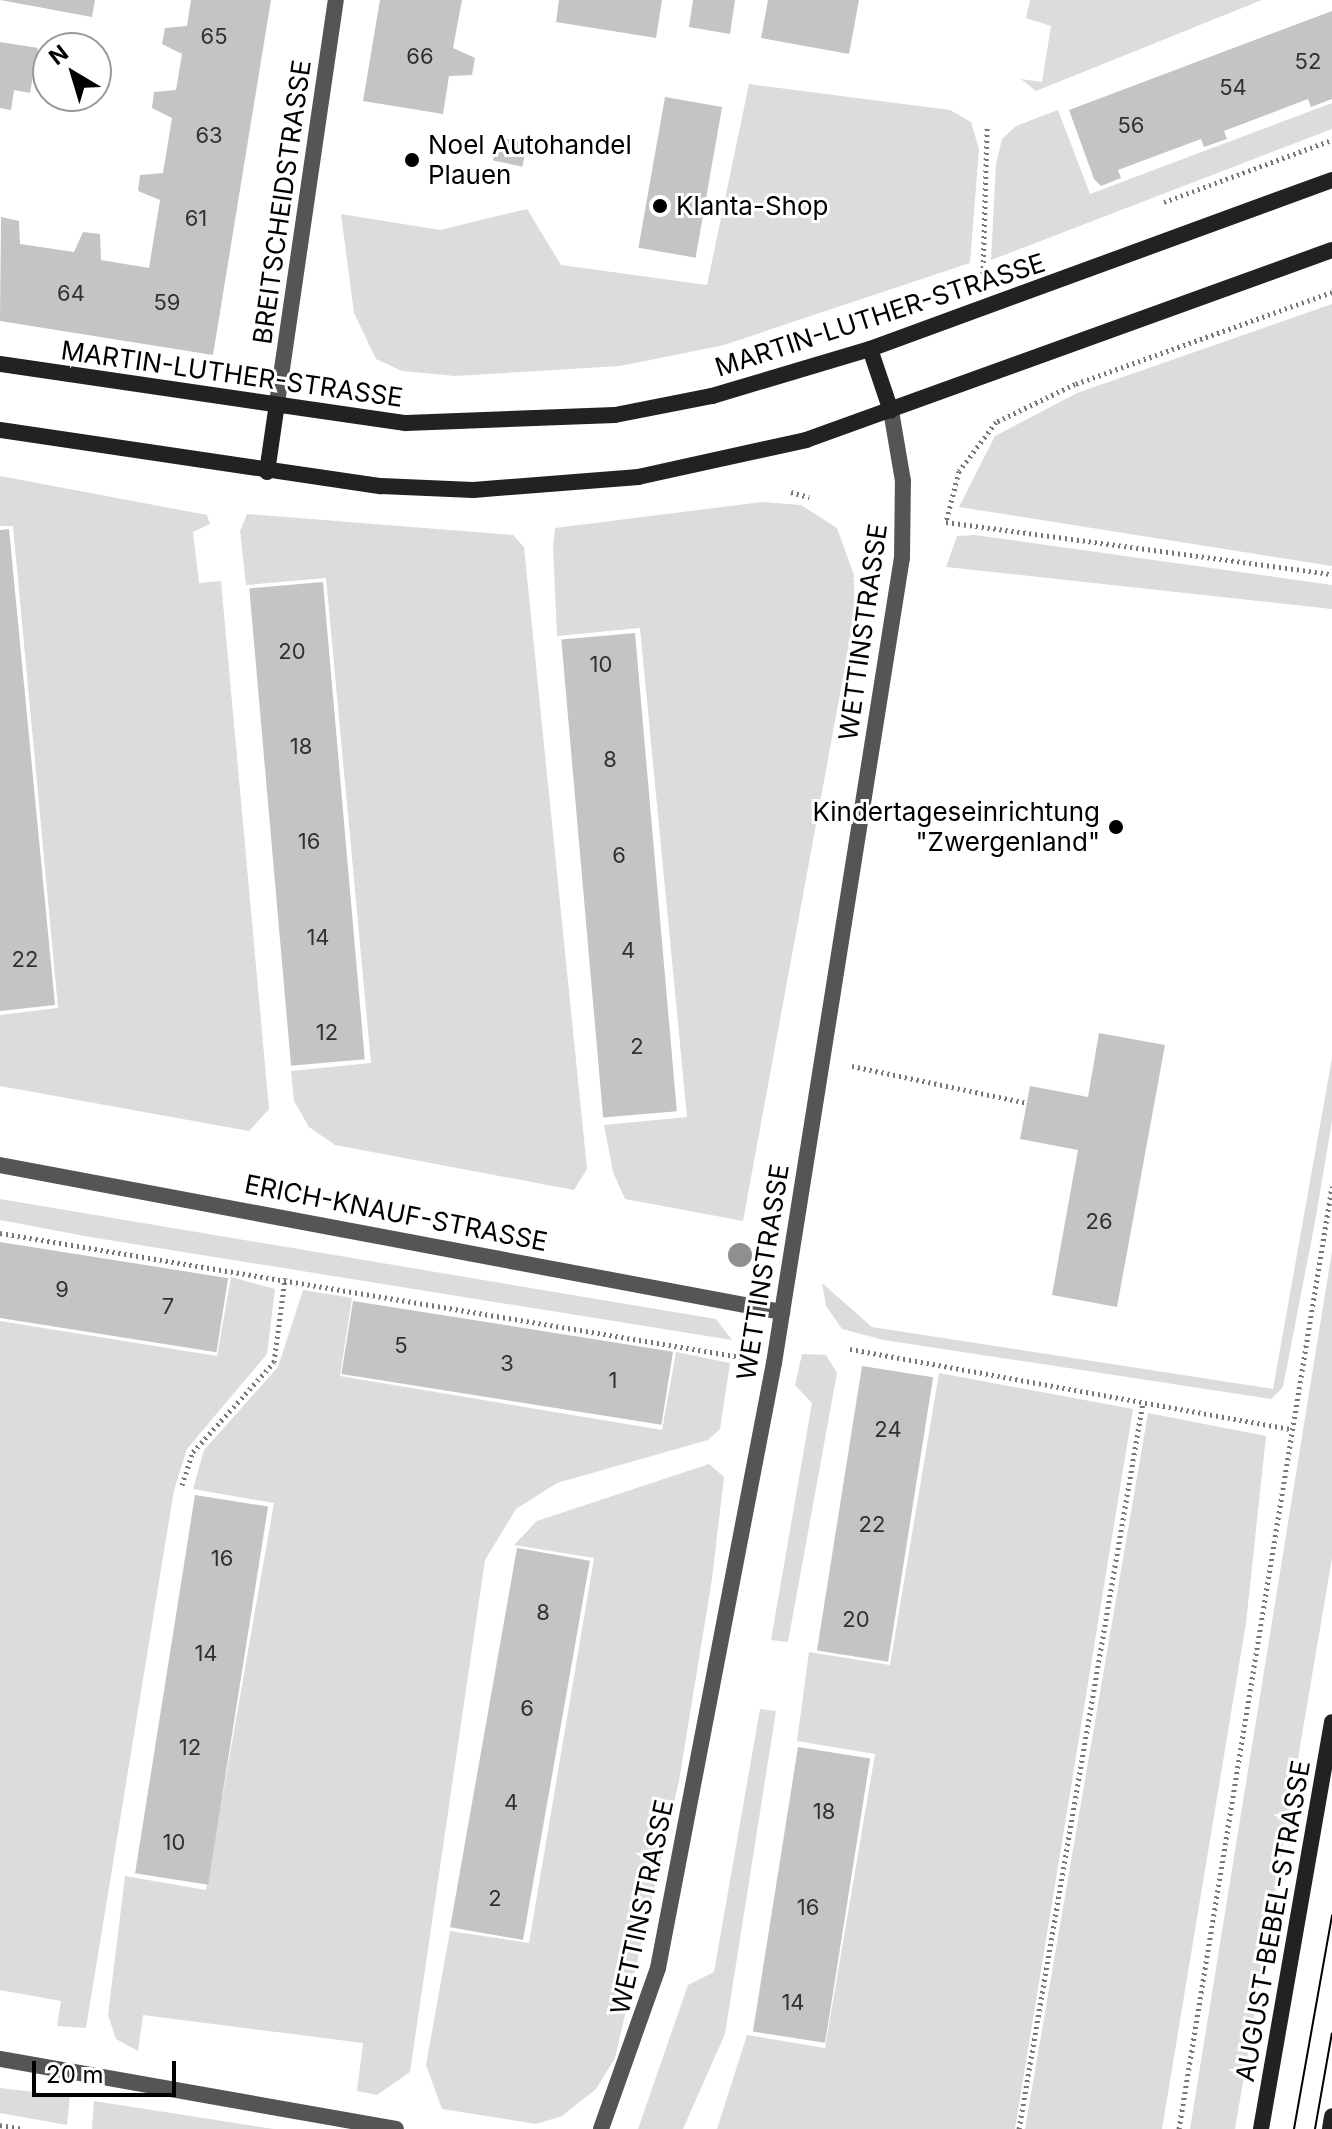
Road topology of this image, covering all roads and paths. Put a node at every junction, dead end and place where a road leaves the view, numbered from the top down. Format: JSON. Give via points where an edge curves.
{"nodes":[{"id":1,"x":336,"y":0,"type":"edge"},
{"id":2,"x":987,"y":128,"type":"dead end"},
{"id":3,"x":1332,"y":180,"type":"edge"},
{"id":4,"x":1332,"y":250,"type":"edge"},
{"id":5,"x":984,"y":282,"type":"dead end"},
{"id":6,"x":1332,"y":292,"type":"edge"},
{"id":7,"x":870,"y":349,"type":"junction"},
{"id":8,"x":0,"y":364,"type":"edge"},
{"id":9,"x":276,"y":410,"type":"junction"},
{"id":10,"x":891,"y":411,"type":"junction"},
{"id":11,"x":0,"y":430,"type":"edge"},
{"id":12,"x":267,"y":472,"type":"junction"},
{"id":13,"x":791,"y":492,"type":"dead end"},
{"id":14,"x":809,"y":497,"type":"dead end"},
{"id":15,"x":1332,"y":574,"type":"edge"},
{"id":16,"x":846,"y":1065,"type":"dead end"},
{"id":17,"x":1027,"y":1103,"type":"dead end"},
{"id":18,"x":0,"y":1165,"type":"edge"},
{"id":19,"x":1332,"y":1186,"type":"edge"},
{"id":20,"x":0,"y":1233,"type":"edge"},
{"id":21,"x":285,"y":1278,"type":"junction"},
{"id":22,"x":782,"y":1312,"type":"junction"},
{"id":23,"x":850,"y":1349,"type":"dead end"},
{"id":24,"x":745,"y":1357,"type":"dead end"},
{"id":25,"x":1143,"y":1402,"type":"junction"},
{"id":26,"x":1290,"y":1429,"type":"junction"},
{"id":27,"x":182,"y":1485,"type":"dead end"},
{"id":28,"x":1332,"y":1722,"type":"edge"},
{"id":29,"x":0,"y":2059,"type":"edge"},
{"id":30,"x":1332,"y":2116,"type":"edge"},
{"id":31,"x":0,"y":2125,"type":"edge"},
{"id":32,"x":23,"y":2129,"type":"edge"},
{"id":33,"x":396,"y":2129,"type":"edge"},
{"id":34,"x":601,"y":2129,"type":"edge"},
{"id":35,"x":1019,"y":2129,"type":"edge"},
{"id":36,"x":1179,"y":2129,"type":"edge"},
{"id":37,"x":1261,"y":2129,"type":"edge"},
{"id":38,"x":1330,"y":2129,"type":"edge"}],
"edges":[{"from":1,"to":9,"type":"street","name":"BREITSCHEIDSTRASSE"},
{"from":2,"to":5,"type":"path"},
{"from":3,"to":7,"type":"main road","name":"MARTIN-LUTHER-STRASSE"},
{"from":4,"to":10,"type":"main road"},
{"from":6,"to":15,"type":"path","via":[[1075,384],[996,422],[959,471],[946,522]]},
{"from":7,"to":9,"type":"main road","name":"MARTIN-LUTHER-STRASSE","via":[[725,393],[615,415],[406,423]]},
{"from":7,"to":10,"type":"main road"},
{"from":8,"to":9,"type":"main road","name":"MARTIN-LUTHER-STRASSE"},
{"from":9,"to":12,"type":"main road"},
{"from":10,"to":12,"type":"main road","via":[[719,461],[540,487],[381,486]]},
{"from":10,"to":22,"type":"street","name":"WETTINSTRASSE","via":[[903,481],[902,558]]},
{"from":11,"to":12,"type":"main road"},
{"from":13,"to":14,"type":"path"},
{"from":16,"to":17,"type":"path"},
{"from":18,"to":22,"type":"street","name":"ERICH-KNAUF-STRASSE"},
{"from":19,"to":26,"type":"path"},
{"from":20,"to":21,"type":"path"},
{"from":21,"to":24,"type":"path"},
{"from":21,"to":27,"type":"path","via":[[274,1362],[193,1452]]},
{"from":22,"to":34,"type":"street","name":"WETTINSTRASSE","via":[[658,1968]]},
{"from":23,"to":25,"type":"path"},
{"from":25,"to":26,"type":"path"},
{"from":25,"to":35,"type":"path"},
{"from":26,"to":36,"type":"path"},
{"from":28,"to":37,"type":"main road","name":"AUGUST-BEBEL-STRASSE"},
{"from":29,"to":33,"type":"street"},
{"from":30,"to":38,"type":"main road"},
{"from":31,"to":32,"type":"path"}]}
